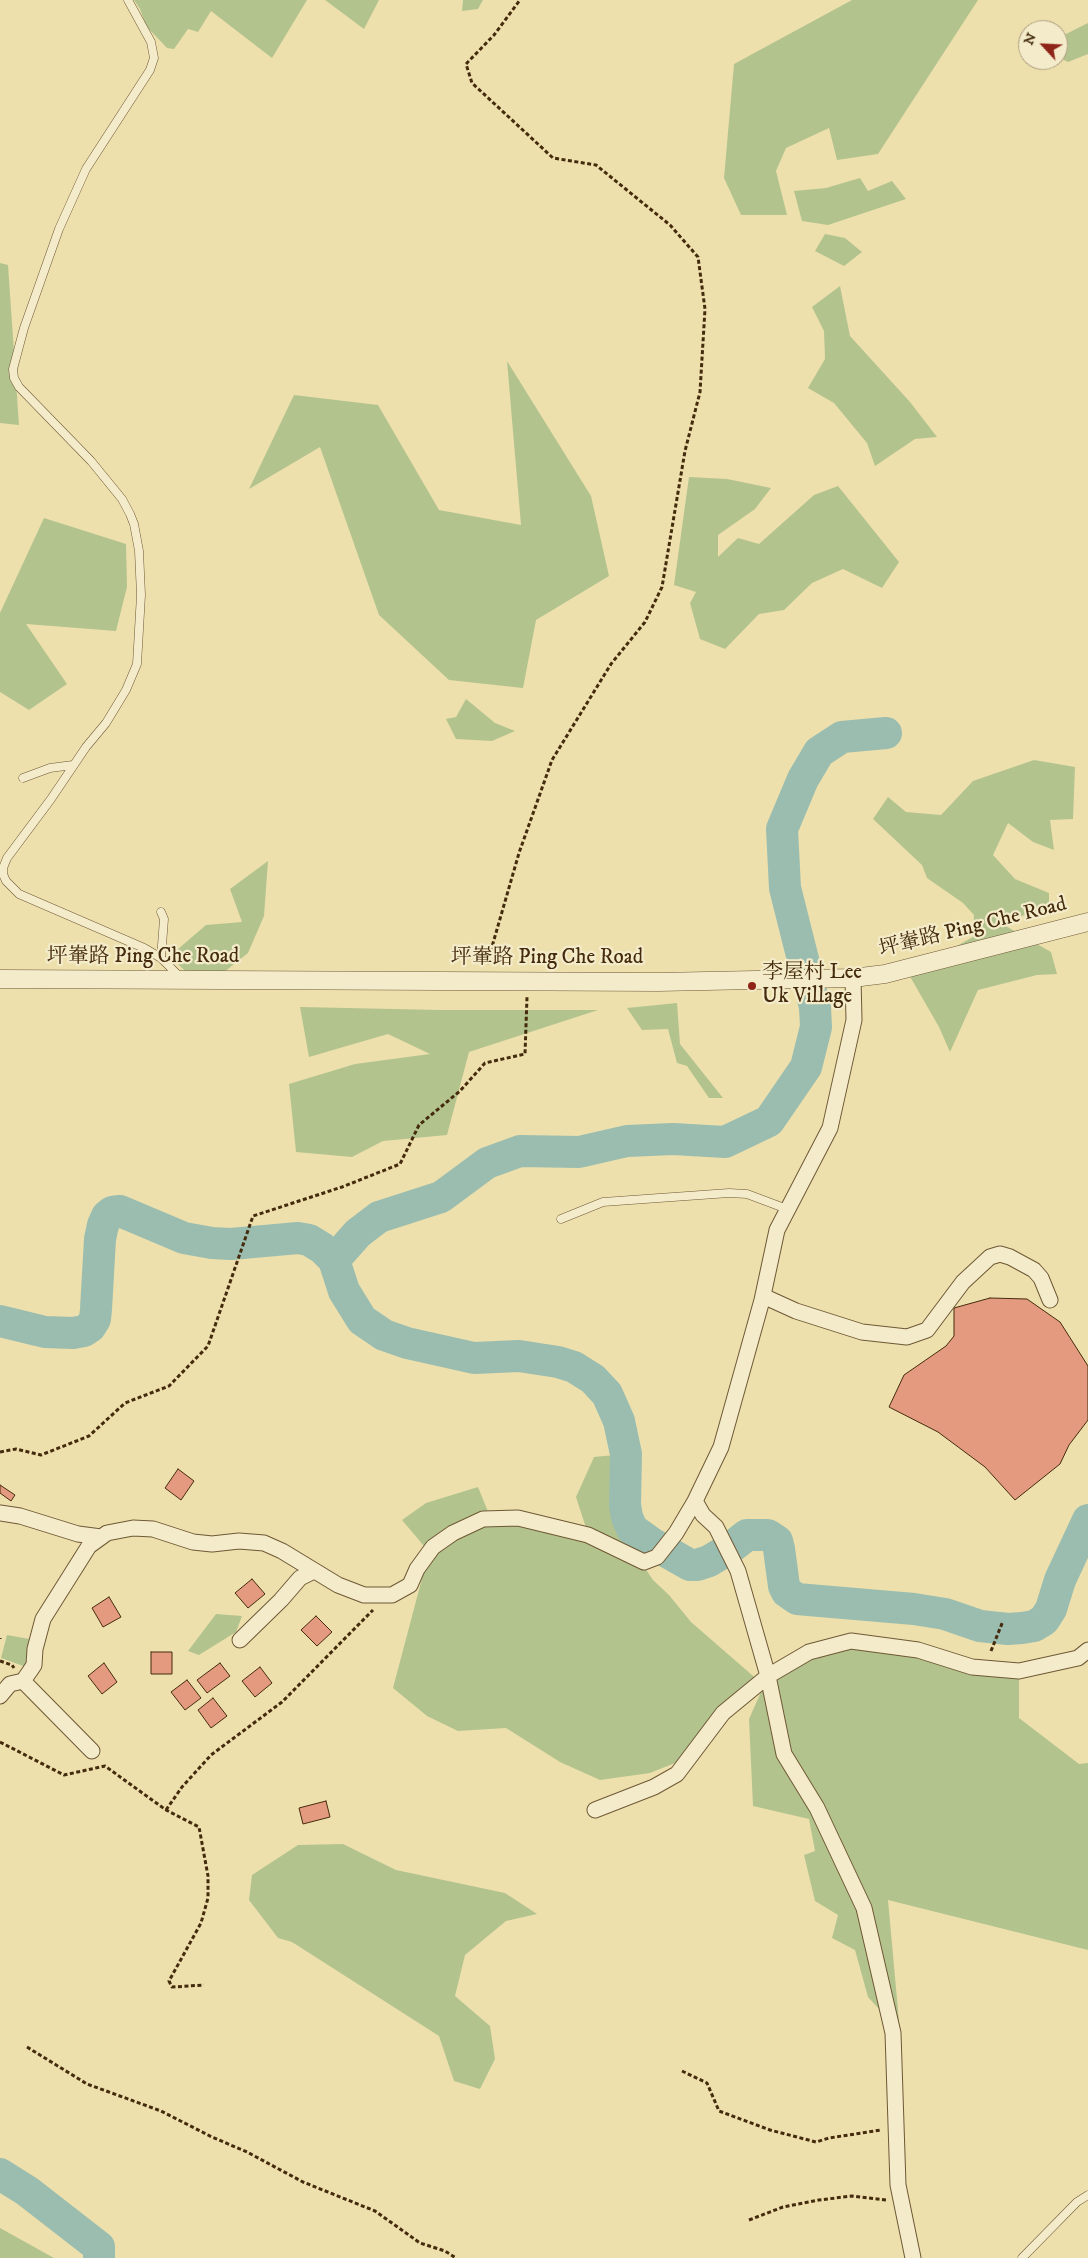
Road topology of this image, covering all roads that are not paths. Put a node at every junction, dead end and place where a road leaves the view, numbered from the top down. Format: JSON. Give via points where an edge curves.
{"nodes":[{"id":1,"x":128,"y":0,"type":"edge"},
{"id":2,"x":73,"y":765,"type":"junction"},
{"id":3,"x":23,"y":778,"type":"dead end"},
{"id":4,"x":161,"y":912,"type":"dead end"},
{"id":5,"x":1088,"y":922,"type":"edge"},
{"id":6,"x":161,"y":958,"type":"junction"},
{"id":7,"x":0,"y":979,"type":"edge"},
{"id":8,"x":848,"y":979,"type":"junction"},
{"id":9,"x":184,"y":981,"type":"junction"},
{"id":10,"x":787,"y":1209,"type":"junction"},
{"id":11,"x":561,"y":1219,"type":"dead end"},
{"id":12,"x":762,"y":1296,"type":"junction"},
{"id":13,"x":1050,"y":1300,"type":"dead end"},
{"id":14,"x":695,"y":1501,"type":"junction"},
{"id":15,"x":0,"y":1513,"type":"edge"},
{"id":16,"x":102,"y":1537,"type":"junction"},
{"id":17,"x":314,"y":1571,"type":"junction"},
{"id":18,"x":240,"y":1640,"type":"dead end"},
{"id":19,"x":1088,"y":1650,"type":"edge"},
{"id":20,"x":768,"y":1676,"type":"junction"},
{"id":21,"x":23,"y":1681,"type":"junction"},
{"id":22,"x":0,"y":1696,"type":"edge"},
{"id":23,"x":92,"y":1751,"type":"dead end"},
{"id":24,"x":595,"y":1810,"type":"dead end"},
{"id":25,"x":1088,"y":2195,"type":"edge"},
{"id":26,"x":913,"y":2258,"type":"edge"},
{"id":27,"x":1022,"y":2258,"type":"edge"}],
"edges":[{"from":1,"to":2,"type":"lane","via":[[151,42],[154,58],[150,70],[86,170],[59,229],[13,369],[19,387],[91,461],[122,499],[134,524],[139,551],[141,595],[137,664],[106,723]]},
{"from":2,"to":3,"type":"lane","via":[[50,768]]},
{"from":2,"to":6,"type":"lane","via":[[52,799],[7,858],[3,874],[19,894]]},
{"from":4,"to":6,"type":"lane","via":[[164,920]]},
{"from":5,"to":8,"type":"street","name":"坪輋路 Ping Che Road","via":[[885,974]]},
{"from":6,"to":9,"type":"lane"},
{"from":7,"to":9,"type":"street","name":"坪輋路 Ping Che Road"},
{"from":8,"to":9,"type":"street","name":"坪輋路 Ping Che Road"},
{"from":8,"to":10,"type":"street","via":[[854,1020],[830,1128]]},
{"from":10,"to":11,"type":"lane","via":[[747,1194],[730,1193],[603,1202]]},
{"from":10,"to":12,"type":"street","via":[[777,1230]]},
{"from":12,"to":13,"type":"street","via":[[796,1311],[862,1332],[907,1337],[927,1330],[963,1282],[990,1257],[1000,1254],[1034,1270]]},
{"from":12,"to":14,"type":"street","via":[[721,1447]]},
{"from":14,"to":17,"type":"street","via":[[676,1534],[654,1560],[644,1562],[588,1535],[518,1518],[483,1519],[453,1533],[433,1547],[410,1585],[392,1595],[364,1596]]},
{"from":14,"to":20,"type":"street","via":[[703,1515],[716,1527],[738,1571]]},
{"from":15,"to":16,"type":"street","via":[[78,1534]]},
{"from":16,"to":17,"type":"street","via":[[133,1528],[153,1529],[203,1543],[264,1543]]},
{"from":16,"to":21,"type":"street","via":[[90,1546],[43,1619],[34,1665]]},
{"from":17,"to":18,"type":"street","via":[[300,1578]]},
{"from":19,"to":20,"type":"street","via":[[1078,1658],[1019,1671],[972,1667],[918,1650],[850,1641],[808,1652]]},
{"from":20,"to":24,"type":"street","via":[[723,1713],[677,1774],[654,1787]]},
{"from":20,"to":26,"type":"street","via":[[784,1754],[817,1808],[864,1908],[893,2033],[898,2185]]},
{"from":21,"to":22,"type":"street","via":[[10,1684]]},
{"from":21,"to":23,"type":"street"},
{"from":25,"to":27,"type":"lane"}]}
